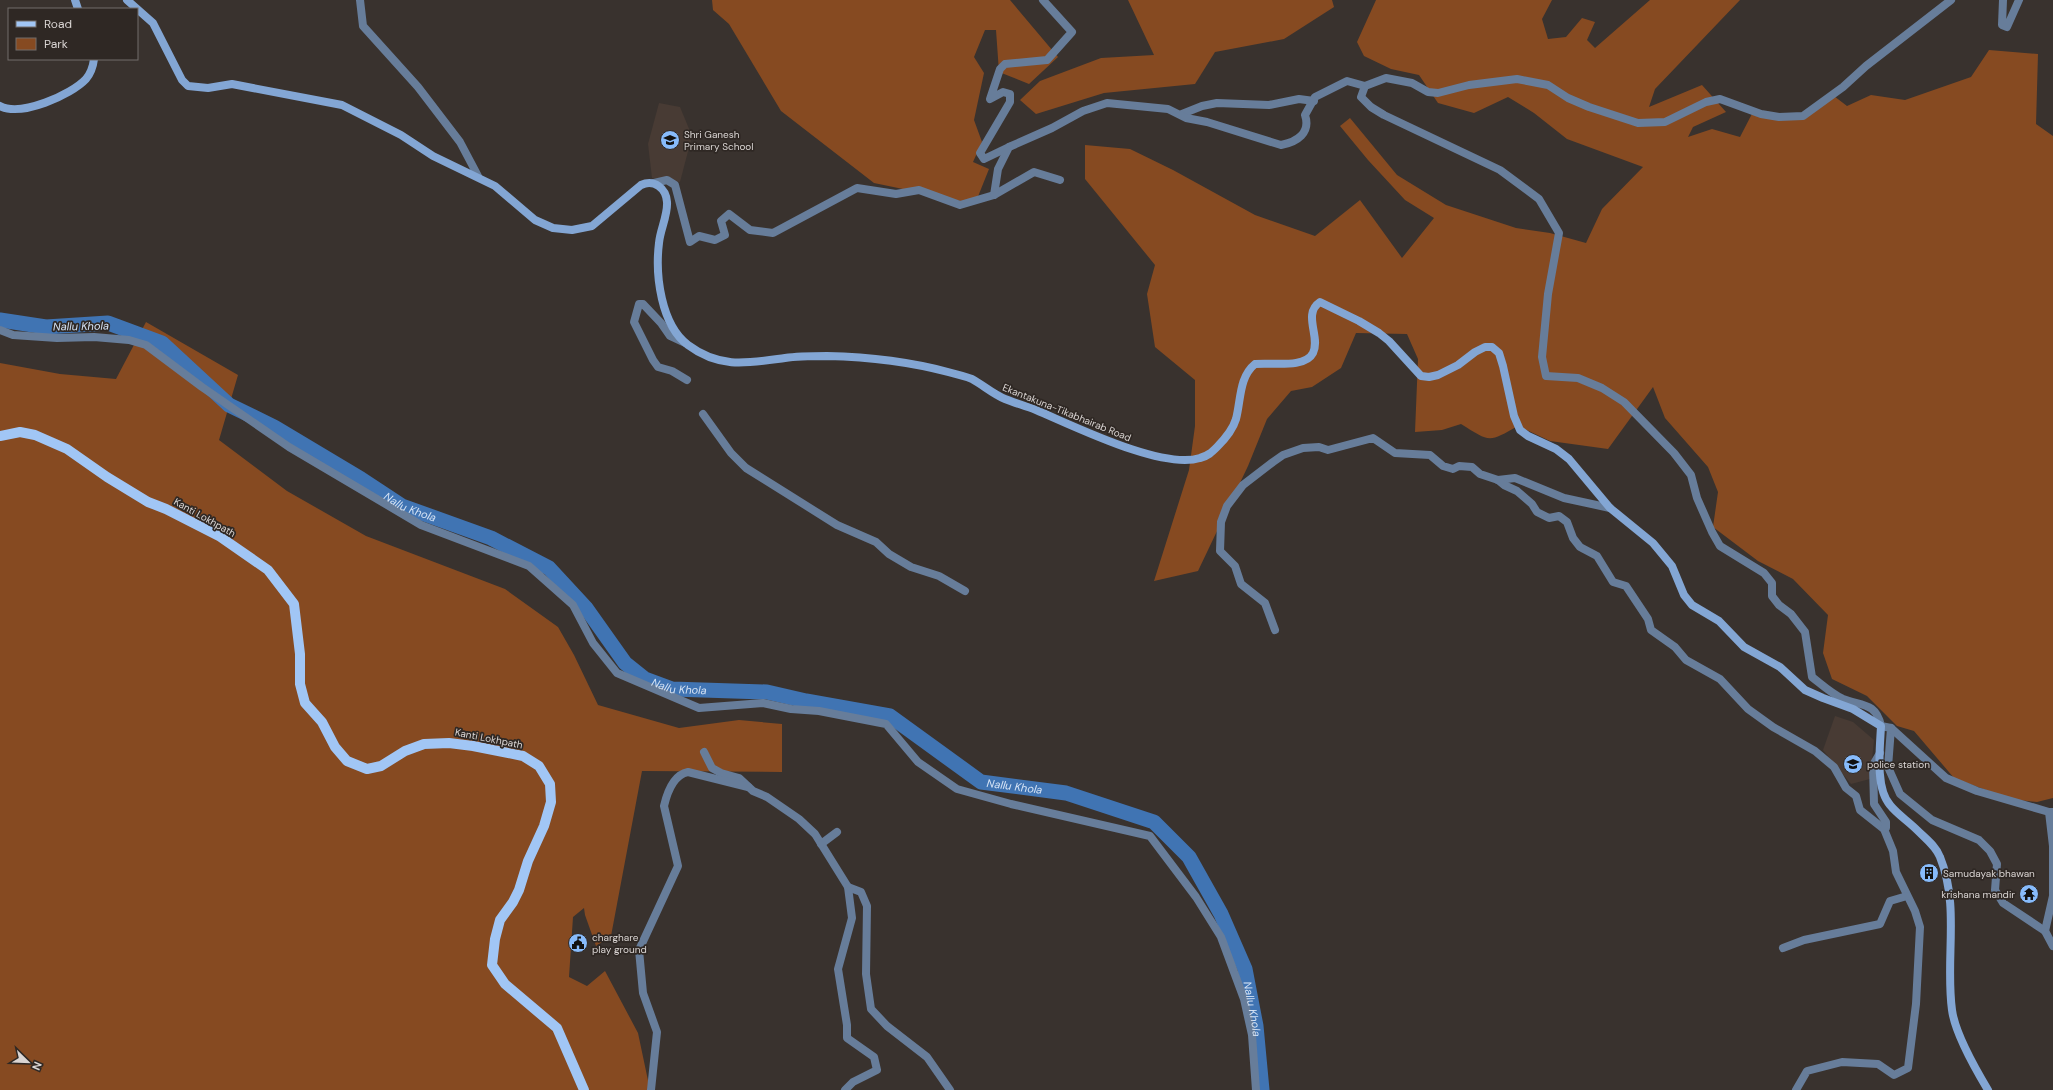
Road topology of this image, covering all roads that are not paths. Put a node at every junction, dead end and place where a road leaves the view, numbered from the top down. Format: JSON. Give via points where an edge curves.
{"nodes":[{"id":1,"x":127,"y":0,"type":"edge"},
{"id":2,"x":360,"y":0,"type":"edge"},
{"id":3,"x":1043,"y":0,"type":"edge"},
{"id":4,"x":1951,"y":0,"type":"edge"},
{"id":5,"x":2004,"y":0,"type":"edge"},
{"id":6,"x":2019,"y":0,"type":"edge"},
{"id":7,"x":136,"y":8,"type":"edge"},
{"id":8,"x":138,"y":10,"type":"edge"},
{"id":9,"x":94,"y":60,"type":"edge"},
{"id":10,"x":1365,"y":86,"type":"junction"},
{"id":11,"x":1314,"y":101,"type":"junction"},
{"id":12,"x":0,"y":106,"type":"edge"},
{"id":13,"x":1182,"y":114,"type":"junction"},
{"id":14,"x":1009,"y":147,"type":"junction"},
{"id":15,"x":478,"y":176,"type":"junction"},
{"id":16,"x":1060,"y":180,"type":"dead end"},
{"id":17,"x":654,"y":183,"type":"junction"},
{"id":18,"x":994,"y":195,"type":"junction"},
{"id":19,"x":0,"y":330,"type":"edge"},
{"id":20,"x":686,"y":343,"type":"junction"},
{"id":21,"x":687,"y":380,"type":"dead end"},
{"id":22,"x":702,"y":414,"type":"dead end"},
{"id":23,"x":0,"y":436,"type":"edge"},
{"id":24,"x":1498,"y":480,"type":"junction"},
{"id":25,"x":1610,"y":508,"type":"junction"},
{"id":26,"x":965,"y":591,"type":"dead end"},
{"id":27,"x":1275,"y":630,"type":"dead end"},
{"id":28,"x":1881,"y":726,"type":"junction"},
{"id":29,"x":1891,"y":728,"type":"junction"},
{"id":30,"x":704,"y":752,"type":"dead end"},
{"id":31,"x":1880,"y":753,"type":"junction"},
{"id":32,"x":748,"y":787,"type":"junction"},
{"id":33,"x":2051,"y":812,"type":"edge"},
{"id":34,"x":1884,"y":829,"type":"junction"},
{"id":35,"x":838,"y":832,"type":"dead end"},
{"id":36,"x":821,"y":844,"type":"junction"},
{"id":37,"x":848,"y":887,"type":"junction"},
{"id":38,"x":2053,"y":895,"type":"edge"},
{"id":39,"x":1907,"y":896,"type":"junction"},
{"id":40,"x":2045,"y":931,"type":"junction"},
{"id":41,"x":2053,"y":946,"type":"edge"},
{"id":42,"x":1782,"y":948,"type":"dead end"},
{"id":43,"x":584,"y":1090,"type":"edge"},
{"id":44,"x":651,"y":1090,"type":"edge"},
{"id":45,"x":845,"y":1090,"type":"edge"},
{"id":46,"x":950,"y":1090,"type":"edge"},
{"id":47,"x":1256,"y":1090,"type":"edge"},
{"id":48,"x":1796,"y":1090,"type":"edge"},
{"id":49,"x":1988,"y":1090,"type":"edge"}],
"edges":[{"from":1,"to":7,"type":"main road"},
{"from":2,"to":15,"type":"street","via":[[363,26],[423,93],[460,142]]},
{"from":3,"to":14,"type":"street","via":[[1072,32],[1047,60],[1005,64],[1000,69],[990,99],[1003,92],[1010,94],[1010,102],[980,153],[984,159]]},
{"from":4,"to":10,"type":"street","via":[[1866,66],[1838,92],[1803,116],[1779,117],[1761,114],[1720,99],[1706,102],[1665,122],[1638,123],[1589,107],[1548,85],[1517,79],[1469,85],[1438,93],[1428,92],[1412,83],[1386,78]]},
{"from":5,"to":6,"type":"street","via":[[2002,25],[2007,27]]},
{"from":8,"to":15,"type":"main road","via":[[153,23],[182,80],[188,86],[208,88],[232,84],[342,105],[401,135],[446,162]]},
{"from":9,"to":12,"type":"main road","via":[[87,78],[56,98],[26,109],[14,110]]},
{"from":10,"to":11,"type":"street","via":[[1348,81],[1315,97]]},
{"from":10,"to":28,"type":"street","via":[[1361,97],[1371,107],[1438,142],[1500,170],[1539,199],[1559,233],[1548,294],[1542,357],[1546,376],[1578,378],[1602,388],[1624,402],[1674,453],[1691,475],[1697,498],[1720,546],[1764,573],[1772,583],[1772,596],[1805,632],[1812,677],[1842,698],[1867,705],[1879,715]]},
{"from":11,"to":13,"type":"street","via":[[1299,99],[1269,105],[1217,103]]},
{"from":11,"to":13,"type":"street","via":[[1305,115],[1307,122],[1303,135],[1292,143],[1281,145],[1186,118]]},
{"from":13,"to":14,"type":"street","via":[[1159,107],[1107,103],[1083,111]]},
{"from":14,"to":18,"type":"street","via":[[998,169]]},
{"from":15,"to":17,"type":"main road","via":[[500,190],[535,220],[553,228],[572,230],[592,226],[641,185]]},
{"from":16,"to":18,"type":"street","via":[[1034,172]]},
{"from":17,"to":18,"type":"street","via":[[667,180],[675,185],[690,242],[699,236],[715,240],[725,235],[721,221],[729,214],[750,230],[773,234],[857,188],[896,194],[919,190],[960,205]]},
{"from":17,"to":20,"type":"main road","name":"Ekantakuna-Tikabhairab Road","via":[[663,190],[667,200],[658,262],[666,316],[674,332]]},
{"from":19,"to":47,"type":"street","via":[[13,335],[94,337],[129,340],[146,345],[288,446],[421,525],[529,566],[573,605],[593,644],[617,673],[699,708],[763,703],[886,724],[918,762],[957,789],[1150,836],[1196,896],[1221,937],[1244,999],[1252,1035]]},
{"from":20,"to":21,"type":"street","via":[[670,336],[661,323],[639,304],[634,322],[653,360],[658,367],[672,371]]},
{"from":20,"to":25,"type":"main road","name":"Ekantakuna-Tikabhairab Road","via":[[724,362],[829,356],[896,360],[923,366],[971,379],[1004,398],[1114,443],[1167,458],[1186,460],[1209,455],[1229,432],[1235,420],[1245,376],[1254,364],[1300,364],[1314,352],[1312,324],[1314,310],[1320,302],[1379,333],[1421,376],[1438,375],[1458,365],[1475,352],[1492,347],[1504,366],[1514,416],[1520,430],[1569,459]]},
{"from":22,"to":26,"type":"street","via":[[746,468],[837,525],[876,542],[889,554],[911,567],[939,576]]},
{"from":23,"to":43,"type":"main road","name":"Kanti Lokhpath","via":[[20,432],[35,435],[67,449],[141,498],[219,536],[268,570],[294,604],[300,654],[300,684],[305,703],[322,722],[335,747],[347,761],[367,769],[381,766],[405,751],[424,744],[449,743],[523,756],[539,766],[550,784],[551,802],[513,902],[500,920],[494,939],[492,965],[505,984],[557,1028]]},
{"from":24,"to":25,"type":"street","via":[[1515,478],[1564,498]]},
{"from":24,"to":27,"type":"street","via":[[1480,474],[1472,467],[1459,466],[1453,469],[1443,466],[1430,455],[1395,453],[1373,438],[1328,450],[1319,447],[1303,448],[1283,455],[1243,485],[1227,506],[1221,522],[1220,551],[1235,566],[1241,584],[1265,603]]},
{"from":24,"to":34,"type":"street","via":[[1526,498],[1537,512],[1550,518],[1559,516],[1567,522],[1573,538],[1580,547],[1597,556],[1613,582],[1626,586],[1648,618],[1651,630],[1675,647],[1686,660],[1720,678],[1748,709],[1815,751],[1834,767],[1846,788],[1856,796],[1860,810]]},
{"from":25,"to":28,"type":"main road","name":"Ekantakuna-Tikabhairab Road","via":[[1664,555],[1679,580],[1684,595],[1692,605],[1719,621],[1744,647],[1780,667],[1805,690],[1853,709]]},
{"from":28,"to":29,"type":"street"},
{"from":28,"to":31,"type":"main road"},
{"from":29,"to":33,"type":"street","via":[[1946,778],[1977,791]]},
{"from":29,"to":40,"type":"street","via":[[1888,767],[1900,794],[1932,820],[1978,840],[1990,851],[1997,864],[1995,890],[2003,903]]},
{"from":30,"to":32,"type":"street","via":[[712,768],[745,781]]},
{"from":31,"to":34,"type":"street","via":[[1873,764],[1874,804],[1886,822]]},
{"from":31,"to":49,"type":"main road","via":[[1881,790],[1884,797],[1934,846],[1940,856],[1951,910],[1949,981],[1952,1012],[1958,1032]]},
{"from":32,"to":36,"type":"street","via":[[799,819],[815,834]]},
{"from":32,"to":44,"type":"street","via":[[688,772],[682,773],[666,796],[664,806],[678,866],[639,950],[643,993],[657,1032]]},
{"from":33,"to":38,"type":"street"},
{"from":34,"to":39,"type":"street","via":[[1893,851],[1896,872]]},
{"from":35,"to":36,"type":"street"},
{"from":36,"to":37,"type":"street"},
{"from":37,"to":45,"type":"street","via":[[852,918],[838,969],[847,1038],[874,1057],[877,1070],[853,1082]]},
{"from":37,"to":46,"type":"street","via":[[861,892],[867,906],[866,974],[871,1009],[887,1026],[927,1057]]},
{"from":38,"to":40,"type":"street"},
{"from":39,"to":42,"type":"street","via":[[1890,901],[1880,924],[1804,940]]},
{"from":39,"to":48,"type":"street","via":[[1920,927],[1914,1032],[1908,1068],[1894,1075],[1878,1064],[1842,1062],[1807,1071]]},
{"from":40,"to":41,"type":"street"}]}
